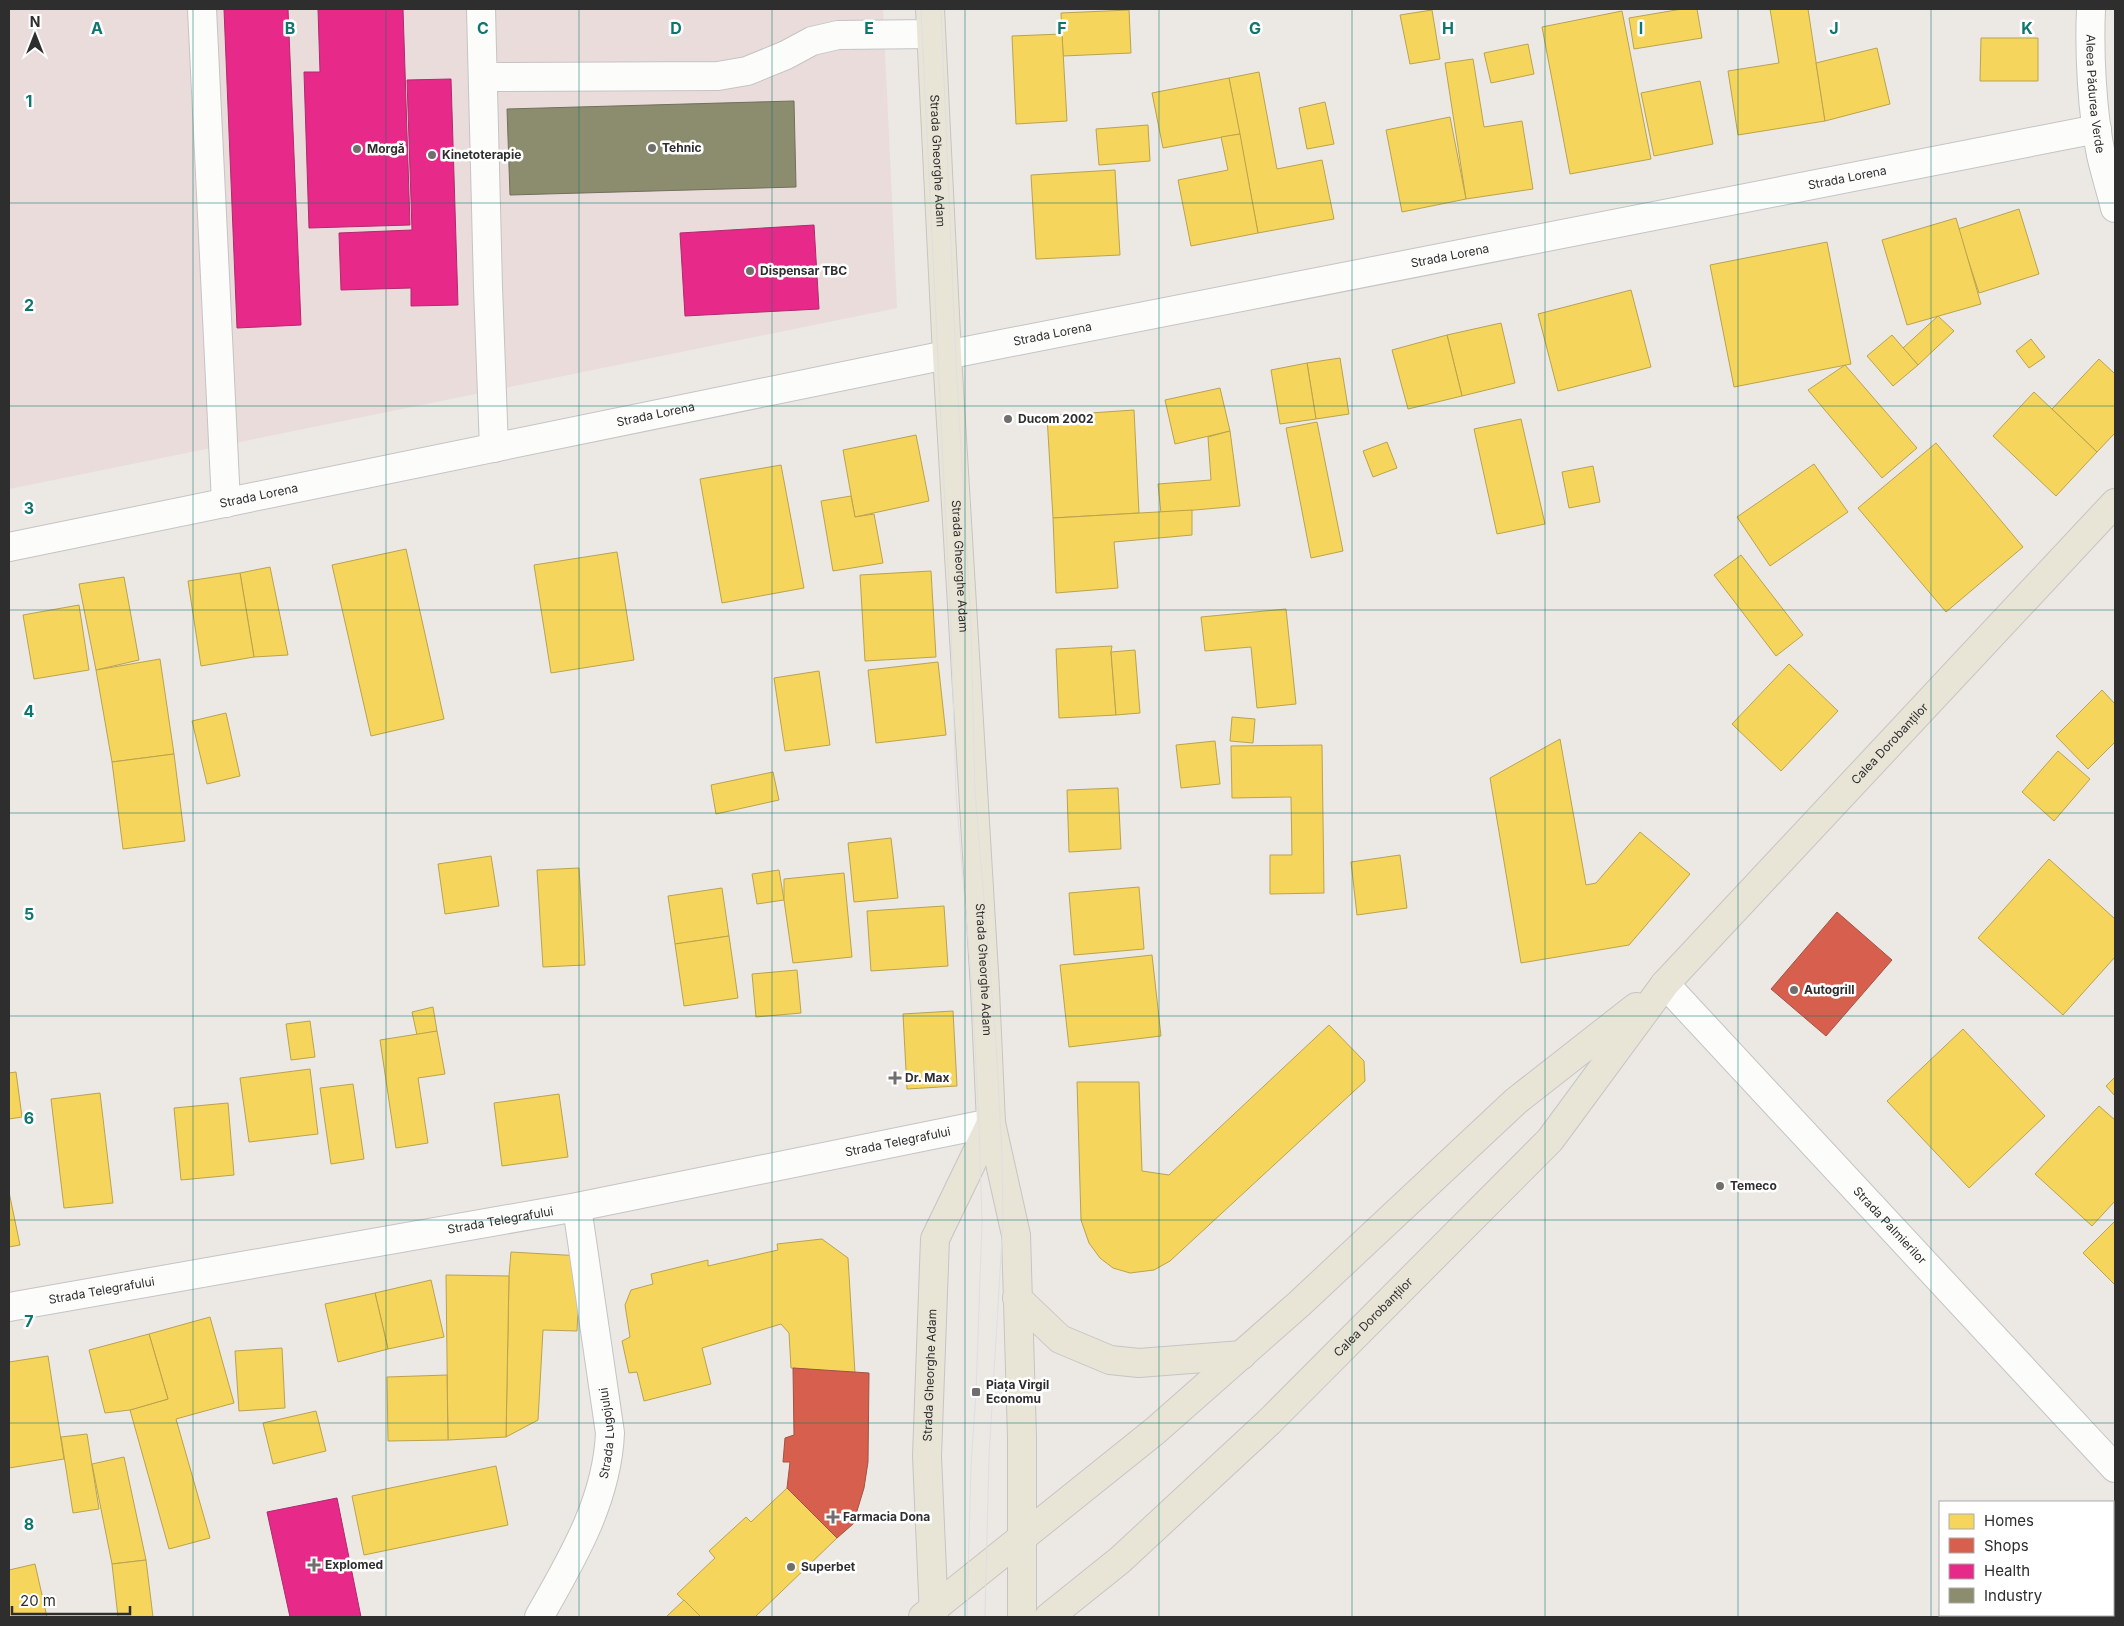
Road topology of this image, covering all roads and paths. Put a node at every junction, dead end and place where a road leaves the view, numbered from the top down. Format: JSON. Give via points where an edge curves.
{"nodes":[{"id":1,"x":202,"y":9,"type":"edge"},
{"id":2,"x":481,"y":9,"type":"edge"},
{"id":3,"x":2091,"y":9,"type":"edge"},
{"id":4,"x":931,"y":21,"type":"edge"},
{"id":5,"x":482,"y":77,"type":"junction"},
{"id":6,"x":2097,"y":129,"type":"junction"},
{"id":7,"x":2115,"y":208,"type":"edge"},
{"id":8,"x":947,"y":355,"type":"junction"},
{"id":9,"x":494,"y":448,"type":"junction"},
{"id":10,"x":226,"y":503,"type":"junction"},
{"id":11,"x":2115,"y":503,"type":"edge"},
{"id":12,"x":9,"y":547,"type":"edge"},
{"id":13,"x":1664,"y":984,"type":"junction"},
{"id":14,"x":991,"y":1123,"type":"junction"},
{"id":15,"x":577,"y":1207,"type":"junction"},
{"id":16,"x":1017,"y":1298,"type":"junction"},
{"id":17,"x":9,"y":1307,"type":"edge"},
{"id":18,"x":1242,"y":1355,"type":"junction"},
{"id":19,"x":2115,"y":1468,"type":"edge"},
{"id":20,"x":1021,"y":1539,"type":"junction"},
{"id":21,"x":930,"y":1614,"type":"edge"},
{"id":22,"x":539,"y":1617,"type":"edge"},
{"id":23,"x":1022,"y":1617,"type":"edge"},
{"id":24,"x":1049,"y":1617,"type":"edge"}],
"edges":[{"from":1,"to":10,"type":"street"},
{"from":2,"to":5,"type":"street"},
{"from":3,"to":6,"type":"street","name":"Aleea Pădurea Verde"},
{"from":4,"to":5,"type":"street","via":[[812,41],[747,71],[718,76]]},
{"from":4,"to":8,"type":"main road","name":"Strada Gheorghe Adam"},
{"from":5,"to":9,"type":"street"},
{"from":6,"to":7,"type":"street","name":"Aleea Pădurea Verde"},
{"from":6,"to":8,"type":"street","name":"Strada Lorena"},
{"from":8,"to":9,"type":"street","name":"Strada Lorena"},
{"from":8,"to":14,"type":"main road","name":"Strada Gheorghe Adam"},
{"from":9,"to":10,"type":"street","name":"Strada Lorena"},
{"from":10,"to":12,"type":"street","name":"Strada Lorena"},
{"from":11,"to":13,"type":"main road","name":"Calea Dorobanților"},
{"from":13,"to":18,"type":"main road","name":"Calea Dorobanților","via":[[1516,1101]]},
{"from":13,"to":19,"type":"street","name":"Strada Palmierilor"},
{"from":13,"to":24,"type":"main road","name":"Calea Dorobanților","via":[[1550,1140],[1269,1422],[1120,1560]]},
{"from":14,"to":15,"type":"street","name":"Strada Telegrafului"},
{"from":14,"to":16,"type":"main road","name":"Strada Gheorghe Adam","via":[[1016,1235]]},
{"from":14,"to":21,"type":"main road","name":"Strada Gheorghe Adam","via":[[935,1239],[927,1456]]},
{"from":15,"to":17,"type":"street","name":"Strada Telegrafului"},
{"from":15,"to":22,"type":"street","name":"Strada Lugojului","via":[[610,1433],[609,1454],[598,1500],[582,1539]]},
{"from":16,"to":18,"type":"main road","via":[[1060,1339],[1110,1360],[1140,1363]]},
{"from":16,"to":20,"type":"main road","name":"Strada Gheorghe Adam","via":[[1022,1437]]},
{"from":18,"to":20,"type":"main road","name":"Calea Dorobanților","via":[[1155,1431]]},
{"from":20,"to":21,"type":"main road","name":"Calea Dorobanților"},
{"from":20,"to":23,"type":"main road","name":"Strada Gheorghe Adam"}]}
